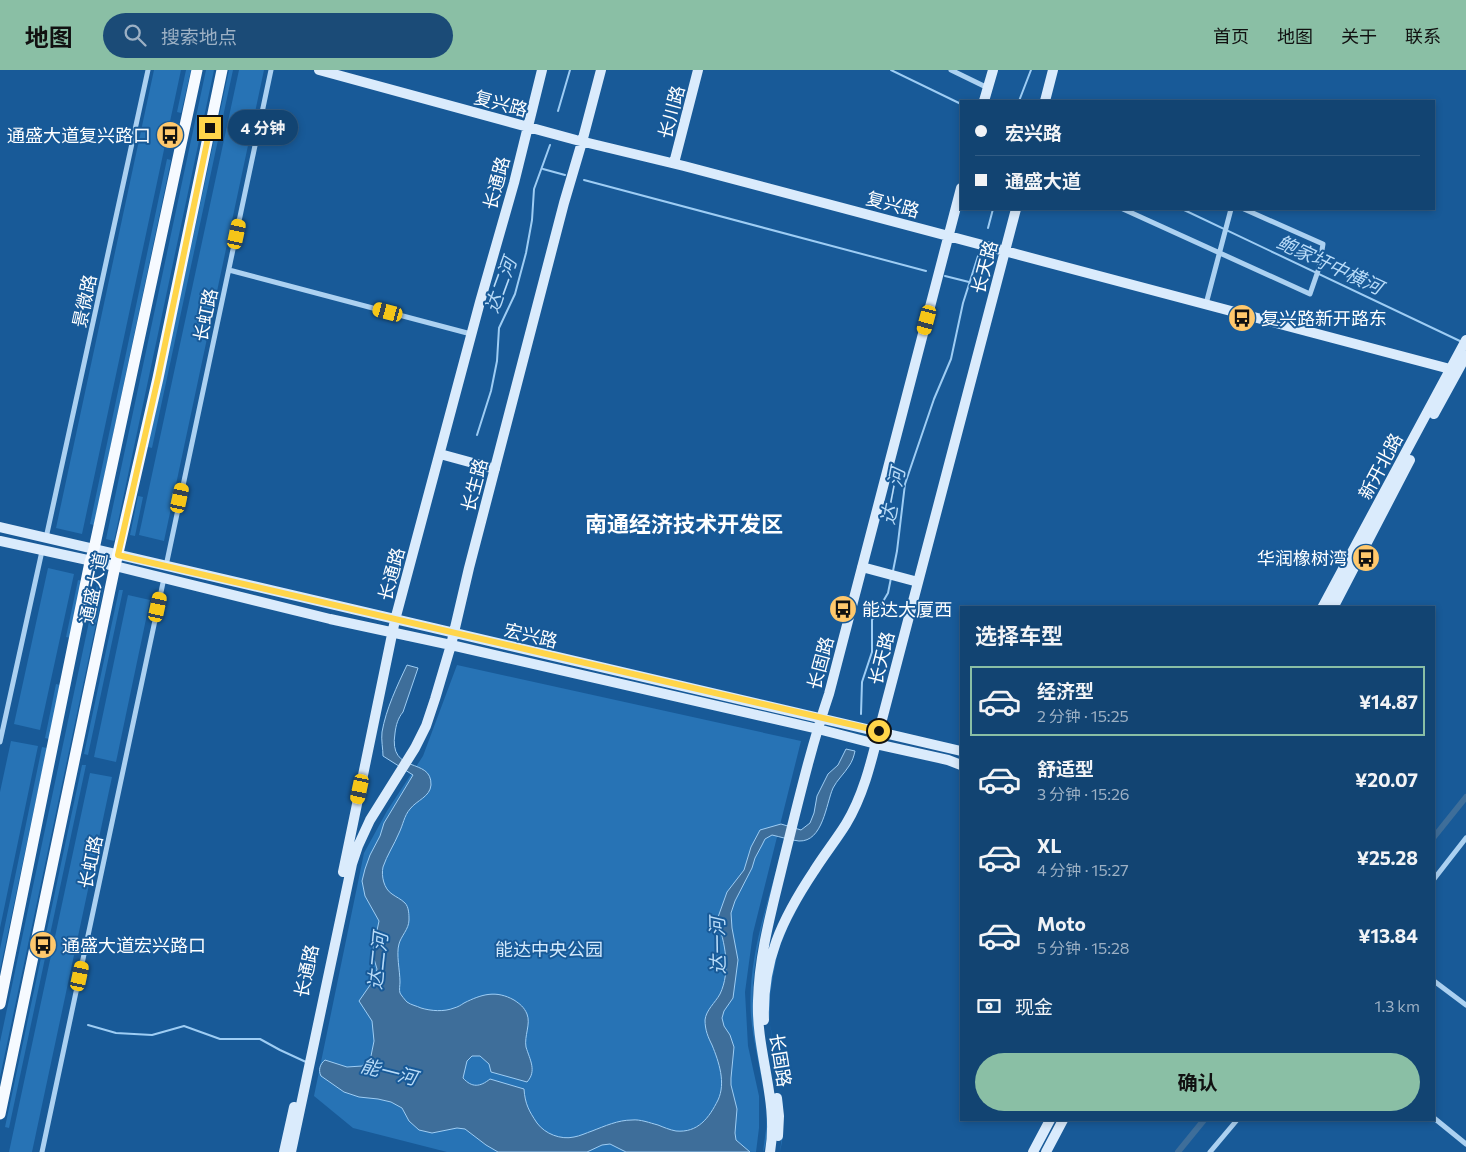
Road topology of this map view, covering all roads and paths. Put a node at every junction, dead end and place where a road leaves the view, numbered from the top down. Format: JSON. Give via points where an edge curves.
{"nodes":[{"id":1,"x":148,"y":70,"type":"edge"},
{"id":2,"x":197,"y":70,"type":"edge"},
{"id":3,"x":222,"y":70,"type":"edge"},
{"id":4,"x":271,"y":70,"type":"edge"},
{"id":5,"x":319,"y":70,"type":"edge"},
{"id":6,"x":343,"y":70,"type":"edge"},
{"id":7,"x":542,"y":70,"type":"edge"},
{"id":8,"x":601,"y":70,"type":"edge"},
{"id":9,"x":698,"y":70,"type":"edge"},
{"id":10,"x":951,"y":70,"type":"edge"},
{"id":11,"x":993,"y":70,"type":"edge"},
{"id":12,"x":1053,"y":70,"type":"edge"},
{"id":13,"x":988,"y":88,"type":"junction"},
{"id":14,"x":984,"y":100,"type":"edge"},
{"id":15,"x":1044,"y":100,"type":"edge"},
{"id":16,"x":528,"y":124,"type":"junction"},
{"id":17,"x":583,"y":139,"type":"junction"},
{"id":18,"x":675,"y":160,"type":"junction"},
{"id":19,"x":960,"y":192,"type":"edge"},
{"id":20,"x":1016,"y":210,"type":"edge"},
{"id":21,"x":1125,"y":210,"type":"edge"},
{"id":22,"x":1231,"y":210,"type":"edge"},
{"id":23,"x":1246,"y":210,"type":"edge"},
{"id":24,"x":950,"y":232,"type":"junction"},
{"id":25,"x":1006,"y":248,"type":"junction"},
{"id":26,"x":1220,"y":253,"type":"junction"},
{"id":27,"x":229,"y":270,"type":"junction"},
{"id":28,"x":1207,"y":301,"type":"junction"},
{"id":29,"x":471,"y":334,"type":"junction"},
{"id":30,"x":1465,"y":347,"type":"edge"},
{"id":31,"x":1457,"y":368,"type":"edge"},
{"id":32,"x":440,"y":454,"type":"junction"},
{"id":33,"x":495,"y":469,"type":"junction"},
{"id":34,"x":0,"y":528,"type":"edge"},
{"id":35,"x":46,"y":538,"type":"junction"},
{"id":36,"x":0,"y":541,"type":"edge"},
{"id":37,"x":94,"y":549,"type":"junction"},
{"id":38,"x":42,"y":551,"type":"junction"},
{"id":39,"x":116,"y":561,"type":"junction"},
{"id":40,"x":90,"y":562,"type":"junction"},
{"id":41,"x":166,"y":566,"type":"junction"},
{"id":42,"x":862,"y":567,"type":"junction"},
{"id":43,"x":164,"y":578,"type":"junction"},
{"id":44,"x":918,"y":582,"type":"junction"},
{"id":45,"x":1323,"y":606,"type":"edge"},
{"id":46,"x":1334,"y":606,"type":"edge"},
{"id":47,"x":395,"y":620,"type":"junction"},
{"id":48,"x":392,"y":632,"type":"junction"},
{"id":49,"x":454,"y":633,"type":"junction"},
{"id":50,"x":451,"y":645,"type":"junction"},
{"id":51,"x":821,"y":718,"type":"junction"},
{"id":52,"x":818,"y":729,"type":"junction"},
{"id":53,"x":879,"y":731,"type":"junction"},
{"id":54,"x":0,"y":742,"type":"edge"},
{"id":55,"x":876,"y":744,"type":"junction"},
{"id":56,"x":960,"y":751,"type":"edge"},
{"id":57,"x":960,"y":765,"type":"edge"},
{"id":58,"x":1466,"y":838,"type":"edge"},
{"id":59,"x":1435,"y":878,"type":"edge"},
{"id":60,"x":345,"y":894,"type":"joint"},
{"id":61,"x":1435,"y":982,"type":"edge"},
{"id":62,"x":0,"y":1004,"type":"edge"},
{"id":63,"x":1466,"y":1005,"type":"edge"},
{"id":64,"x":766,"y":1042,"type":"joint"},
{"id":65,"x":0,"y":1114,"type":"edge"},
{"id":66,"x":1435,"y":1119,"type":"edge"},
{"id":67,"x":1049,"y":1121,"type":"edge"},
{"id":68,"x":1062,"y":1121,"type":"edge"},
{"id":69,"x":1235,"y":1121,"type":"edge"},
{"id":70,"x":1466,"y":1144,"type":"edge"},
{"id":71,"x":42,"y":1152,"type":"edge"},
{"id":72,"x":284,"y":1152,"type":"edge"},
{"id":73,"x":291,"y":1152,"type":"edge"},
{"id":74,"x":770,"y":1152,"type":"edge"},
{"id":75,"x":775,"y":1152,"type":"edge"},
{"id":76,"x":1033,"y":1152,"type":"edge"},
{"id":77,"x":1046,"y":1152,"type":"edge"},
{"id":78,"x":1210,"y":1152,"type":"edge"}],
"edges":[{"from":1,"to":35,"type":"street","name":"景微路"},
{"from":2,"to":37,"type":"main road","name":"通盛大道"},
{"from":3,"to":39,"type":"main road","name":"通盛大道"},
{"from":4,"to":27,"type":"street","name":"长虹路"},
{"from":5,"to":16,"type":"street","name":"复兴路"},
{"from":6,"to":16,"type":"street","name":"复兴路"},
{"from":7,"to":16,"type":"street","name":"长通路"},
{"from":8,"to":17,"type":"street","name":"长生路"},
{"from":9,"to":18,"type":"street","name":"长川路"},
{"from":10,"to":13,"type":"street"},
{"from":11,"to":13,"type":"street"},
{"from":12,"to":15,"type":"street"},
{"from":13,"to":14,"type":"street"},
{"from":16,"to":17,"type":"street","name":"复兴路"},
{"from":16,"to":29,"type":"street","name":"长通路"},
{"from":17,"to":18,"type":"street","name":"复兴路"},
{"from":17,"to":33,"type":"street","name":"长生路"},
{"from":18,"to":24,"type":"street","name":"复兴路"},
{"from":19,"to":24,"type":"street","name":"长固路"},
{"from":20,"to":25,"type":"street","name":"长天路"},
{"from":21,"to":26,"type":"street"},
{"from":22,"to":26,"type":"street"},
{"from":23,"to":26,"type":"street","via":[[1324,244],[1310,294]]},
{"from":24,"to":25,"type":"street","name":"复兴路"},
{"from":24,"to":42,"type":"street","name":"长固路"},
{"from":25,"to":28,"type":"street","name":"复兴路"},
{"from":25,"to":44,"type":"street","name":"长天路"},
{"from":26,"to":28,"type":"street"},
{"from":27,"to":29,"type":"street"},
{"from":27,"to":41,"type":"street","name":"长虹路"},
{"from":28,"to":31,"type":"street","name":"复兴路"},
{"from":29,"to":32,"type":"street","name":"长通路"},
{"from":30,"to":31,"type":"street","name":"新开北路"},
{"from":31,"to":45,"type":"street","name":"新开北路"},
{"from":31,"to":46,"type":"street","name":"新开北路"},
{"from":32,"to":33,"type":"street"},
{"from":32,"to":47,"type":"street","name":"长通路"},
{"from":33,"to":49,"type":"street","name":"长生路"},
{"from":34,"to":35,"type":"street","name":"宏兴路"},
{"from":35,"to":37,"type":"street","name":"宏兴路"},
{"from":36,"to":38,"type":"street","name":"宏兴路"},
{"from":37,"to":39,"type":"street","name":"宏兴路"},
{"from":37,"to":40,"type":"main road","name":"通盛大道"},
{"from":38,"to":40,"type":"street","name":"宏兴路"},
{"from":38,"to":54,"type":"street"},
{"from":39,"to":40,"type":"street","name":"宏兴路"},
{"from":39,"to":41,"type":"street","name":"宏兴路"},
{"from":39,"to":43,"type":"street","name":"宏兴路"},
{"from":39,"to":65,"type":"main road","name":"通盛大道"},
{"from":40,"to":62,"type":"main road","name":"通盛大道"},
{"from":41,"to":47,"type":"street","name":"宏兴路"},
{"from":42,"to":44,"type":"street"},
{"from":42,"to":51,"type":"street","name":"长固路"},
{"from":43,"to":48,"type":"street","name":"宏兴路"},
{"from":43,"to":71,"type":"street","name":"长虹路"},
{"from":44,"to":53,"type":"street","name":"长天路"},
{"from":47,"to":48,"type":"street","name":"长通路"},
{"from":47,"to":49,"type":"street","name":"宏兴路"},
{"from":48,"to":50,"type":"street","name":"宏兴路"},
{"from":48,"to":72,"type":"street","name":"长通路"},
{"from":49,"to":50,"type":"street","name":"长生路"},
{"from":49,"to":51,"type":"street","name":"宏兴路"},
{"from":50,"to":52,"type":"street","name":"宏兴路"},
{"from":50,"to":60,"type":"street","name":"长生路","via":[[426,726],[370,820],[358,846]]},
{"from":51,"to":52,"type":"street","name":"长固路"},
{"from":51,"to":53,"type":"street","name":"宏兴路"},
{"from":52,"to":55,"type":"street","name":"宏兴路"},
{"from":52,"to":74,"type":"street","name":"长固路","via":[[763,948],[758,999],[760,1042],[769,1084]]},
{"from":53,"to":55,"type":"street","name":"长天路"},
{"from":53,"to":56,"type":"street","name":"宏兴路"},
{"from":55,"to":57,"type":"street","name":"宏兴路"},
{"from":55,"to":64,"type":"street","name":"长天路","via":[[863,786],[846,823],[799,895],[773,948],[766,980]]},
{"from":58,"to":59,"type":"street"},
{"from":60,"to":73,"type":"street","name":"长通路"},
{"from":61,"to":63,"type":"street"},
{"from":64,"to":75,"type":"street","name":"长固路","via":[[779,1116]]},
{"from":66,"to":70,"type":"street"},
{"from":67,"to":76,"type":"street"},
{"from":68,"to":77,"type":"street"},
{"from":69,"to":78,"type":"street"}]}
